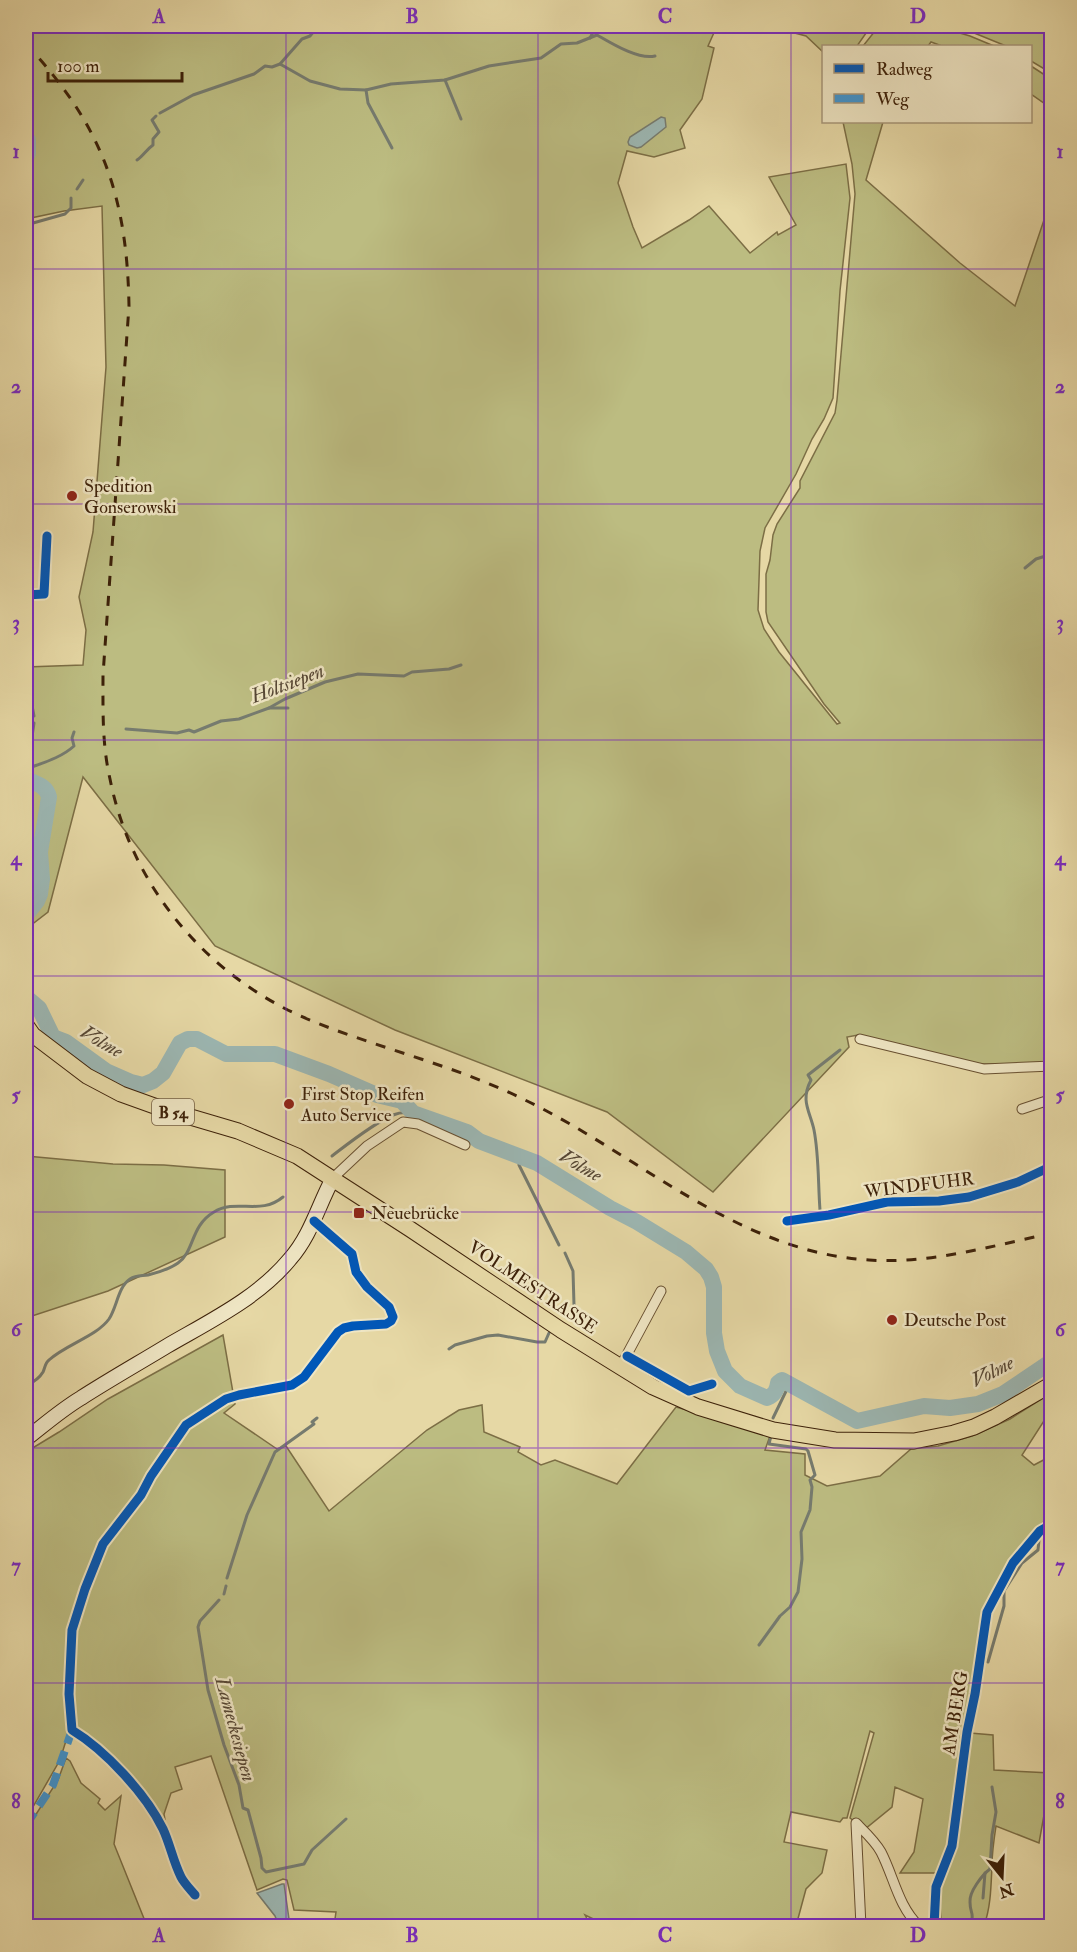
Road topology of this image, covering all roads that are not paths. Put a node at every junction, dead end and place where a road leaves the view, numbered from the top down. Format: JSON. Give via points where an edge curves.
{"nodes":[{"id":1,"x":47,"y":536,"type":"dead end"},
{"id":2,"x":26,"y":595,"type":"edge"},
{"id":3,"x":26,"y":1025,"type":"edge"},
{"id":4,"x":860,"y":1039,"type":"dead end"},
{"id":5,"x":1052,"y":1066,"type":"edge"},
{"id":6,"x":1052,"y":1099,"type":"edge"},
{"id":7,"x":1022,"y":1109,"type":"dead end"},
{"id":8,"x":465,"y":1145,"type":"dead end"},
{"id":9,"x":1052,"y":1166,"type":"edge"},
{"id":10,"x":333,"y":1178,"type":"junction"},
{"id":11,"x":314,"y":1221,"type":"junction"},
{"id":12,"x":787,"y":1221,"type":"dead end"},
{"id":13,"x":661,"y":1291,"type":"dead end"},
{"id":14,"x":623,"y":1361,"type":"junction"},
{"id":15,"x":712,"y":1384,"type":"dead end"},
{"id":16,"x":1052,"y":1384,"type":"edge"},
{"id":17,"x":26,"y":1439,"type":"edge"},
{"id":18,"x":1052,"y":1524,"type":"edge"},
{"id":19,"x":195,"y":1896,"type":"dead end"},
{"id":20,"x":861,"y":1926,"type":"edge"},
{"id":21,"x":919,"y":1926,"type":"edge"},
{"id":22,"x":934,"y":1926,"type":"edge"}],
"edges":[{"from":1,"to":2,"type":"street","via":[[44,594]]},
{"from":3,"to":10,"type":"main road","name":"VOLMESTRASSE","number":"B 54","via":[[33,1035],[87,1076],[121,1094],[238,1131],[297,1156]]},
{"from":4,"to":5,"type":"street","via":[[984,1069]]},
{"from":6,"to":7,"type":"street"},
{"from":8,"to":10,"type":"street","via":[[418,1124],[403,1122],[367,1146]]},
{"from":9,"to":12,"type":"street","name":"WINDFUHR","via":[[1018,1182],[969,1197],[887,1202]]},
{"from":10,"to":11,"type":"main road"},
{"from":10,"to":14,"type":"main road","name":"VOLMESTRASSE","number":"B 54","via":[[561,1330]]},
{"from":11,"to":17,"type":"main road","via":[[289,1261],[245,1299],[79,1398]]},
{"from":11,"to":19,"type":"street","via":[[352,1254],[356,1272],[389,1307],[391,1321],[344,1328],[304,1377],[292,1385],[226,1399],[186,1425],[141,1495],[103,1544],[72,1630],[72,1730],[85,1738],[147,1803],[163,1829],[182,1878]]},
{"from":13,"to":14,"type":"street"},
{"from":14,"to":15,"type":"street","via":[[689,1391]]},
{"from":14,"to":16,"type":"main road","name":"VOLMESTRASSE","number":"B 54","via":[[677,1399],[721,1415],[772,1430],[870,1442],[914,1441],[954,1433],[995,1417]]},
{"from":18,"to":22,"type":"street","name":"AM BERG","via":[[1013,1563],[987,1612],[952,1846],[936,1887]]},
{"from":20,"to":21,"type":"street","via":[[856,1823],[880,1851],[898,1897]]}]}
